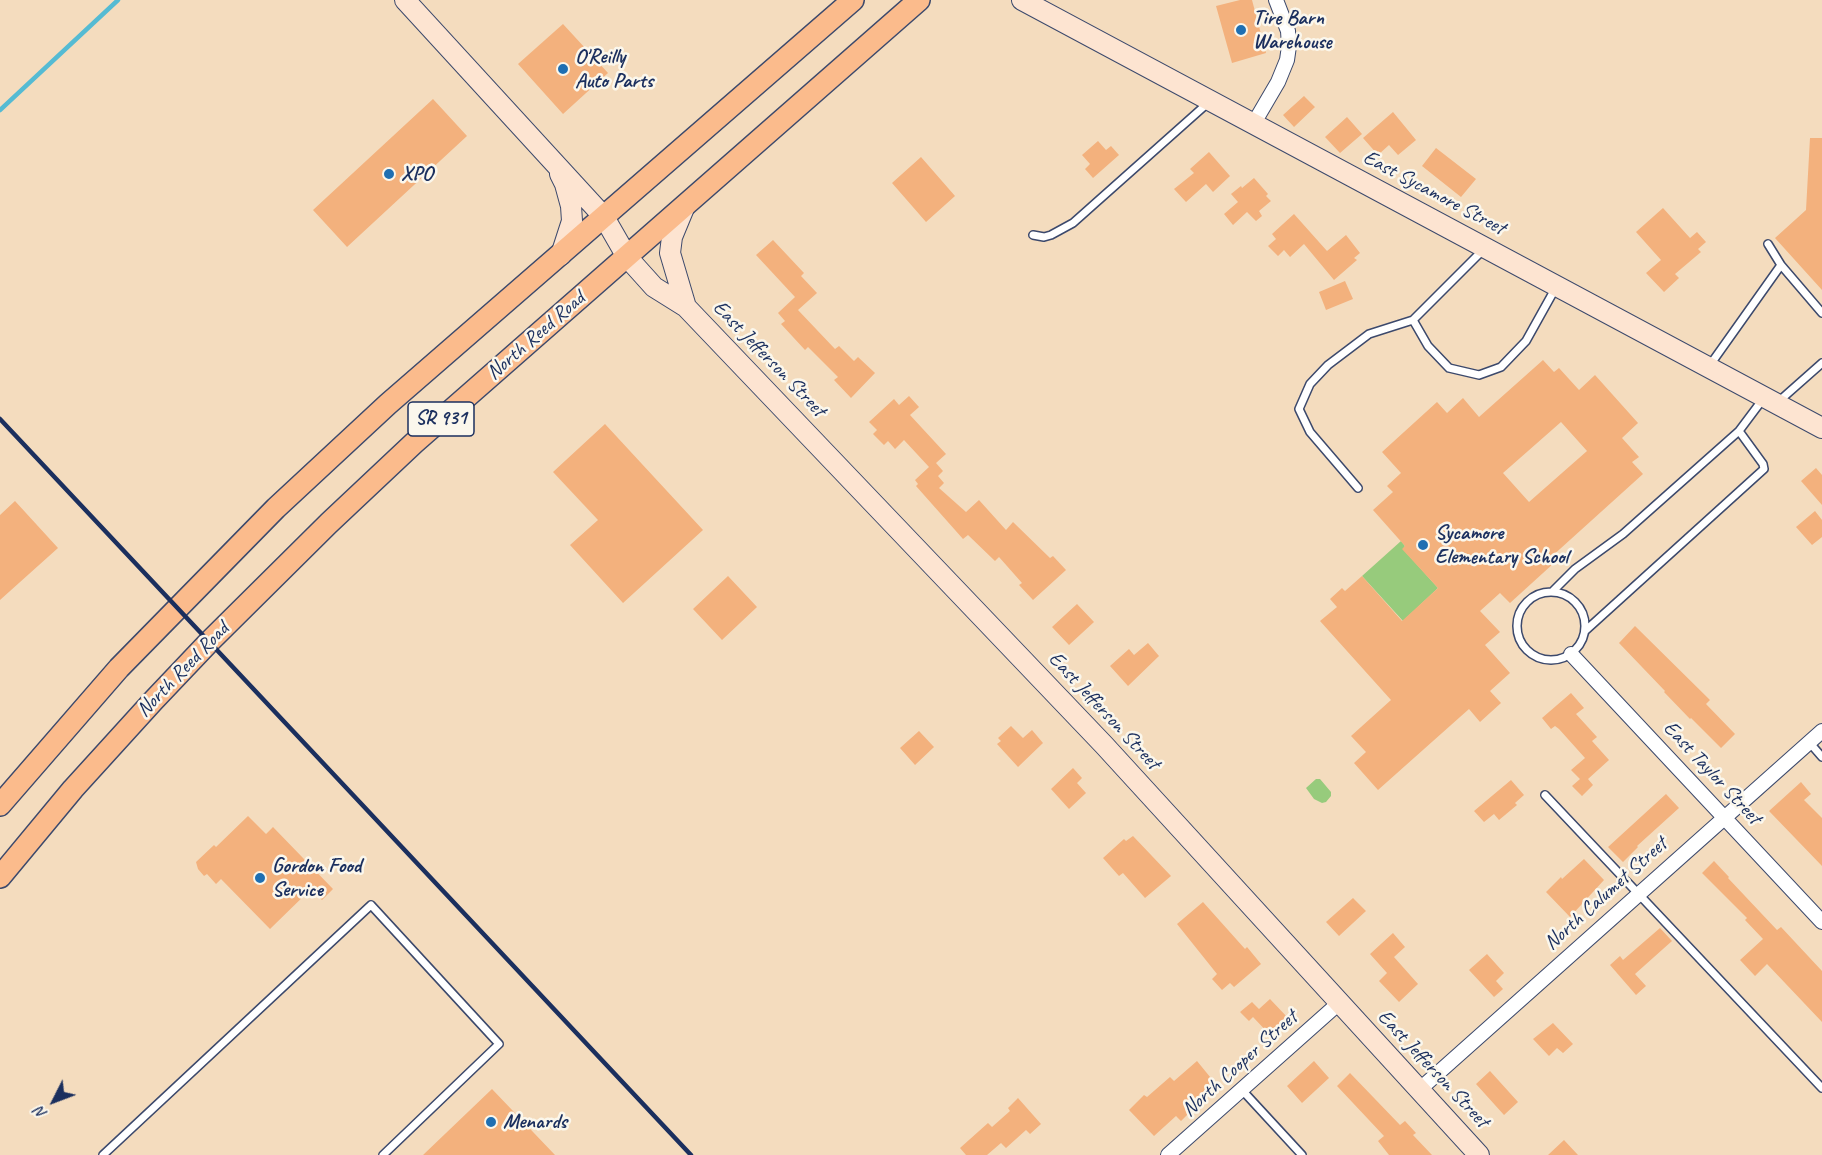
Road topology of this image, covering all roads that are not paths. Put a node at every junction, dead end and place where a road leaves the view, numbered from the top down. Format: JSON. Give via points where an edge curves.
{"nodes":[{"id":1,"x":405,"y":0,"type":"edge"},
{"id":2,"x":853,"y":0,"type":"edge"},
{"id":3,"x":919,"y":0,"type":"edge"},
{"id":4,"x":1022,"y":0,"type":"edge"},
{"id":5,"x":1276,"y":0,"type":"edge"},
{"id":6,"x":1211,"y":101,"type":"junction"},
{"id":7,"x":1254,"y":123,"type":"junction"},
{"id":8,"x":554,"y":160,"type":"junction"},
{"id":9,"x":684,"y":208,"type":"junction"},
{"id":10,"x":604,"y":217,"type":"junction"},
{"id":11,"x":1033,"y":235,"type":"dead end"},
{"id":12,"x":1768,"y":244,"type":"dead end"},
{"id":13,"x":1485,"y":248,"type":"junction"},
{"id":14,"x":561,"y":255,"type":"junction"},
{"id":15,"x":627,"y":257,"type":"junction"},
{"id":16,"x":1780,"y":264,"type":"junction"},
{"id":17,"x":1557,"y":286,"type":"junction"},
{"id":18,"x":686,"y":307,"type":"junction"},
{"id":19,"x":1822,"y":313,"type":"edge"},
{"id":20,"x":1413,"y":320,"type":"junction"},
{"id":21,"x":1822,"y":363,"type":"edge"},
{"id":22,"x":1708,"y":367,"type":"junction"},
{"id":23,"x":1770,"y":400,"type":"junction"},
{"id":24,"x":1822,"y":428,"type":"edge"},
{"id":25,"x":1739,"y":431,"type":"junction"},
{"id":26,"x":1358,"y":488,"type":"dead end"},
{"id":27,"x":1553,"y":591,"type":"junction"},
{"id":28,"x":1585,"y":632,"type":"junction"},
{"id":29,"x":1571,"y":654,"type":"junction"},
{"id":30,"x":1822,"y":730,"type":"edge"},
{"id":31,"x":1809,"y":742,"type":"junction"},
{"id":32,"x":1822,"y":757,"type":"edge"},
{"id":33,"x":1545,"y":795,"type":"dead end"},
{"id":34,"x":0,"y":805,"type":"edge"},
{"id":35,"x":1724,"y":817,"type":"junction"},
{"id":36,"x":0,"y":877,"type":"edge"},
{"id":37,"x":1638,"y":895,"type":"junction"},
{"id":38,"x":1822,"y":922,"type":"edge"},
{"id":39,"x":1338,"y":1003,"type":"junction"},
{"id":40,"x":1822,"y":1088,"type":"edge"},
{"id":41,"x":1242,"y":1090,"type":"junction"},
{"id":42,"x":1419,"y":1090,"type":"junction"},
{"id":43,"x":103,"y":1155,"type":"edge"},
{"id":44,"x":383,"y":1155,"type":"edge"},
{"id":45,"x":1168,"y":1155,"type":"edge"},
{"id":46,"x":1302,"y":1155,"type":"edge"},
{"id":47,"x":1479,"y":1155,"type":"edge"}],
"edges":[{"from":1,"to":8,"type":"street","name":"East Jefferson Street"},
{"from":2,"to":10,"type":"main road","number":"SR 931"},
{"from":3,"to":9,"type":"main road","name":"North Reed Road","number":"SR 931"},
{"from":4,"to":6,"type":"street","name":"East Sycamore Street"},
{"from":5,"to":7,"type":"street","via":[[1288,31],[1287,60]]},
{"from":6,"to":7,"type":"street","name":"East Sycamore Street"},
{"from":6,"to":11,"type":"lane","via":[[1073,224],[1044,237]]},
{"from":7,"to":13,"type":"street","name":"East Sycamore Street"},
{"from":8,"to":10,"type":"street","name":"East Jefferson Street"},
{"from":8,"to":14,"type":"street","name":"East Jefferson Street","via":[[571,206],[572,221]]},
{"from":9,"to":15,"type":"main road","name":"North Reed Road","number":"SR 931"},
{"from":9,"to":18,"type":"street","name":"East Jefferson Street","via":[[670,253]]},
{"from":10,"to":14,"type":"main road","number":"SR 931"},
{"from":10,"to":15,"type":"street","name":"East Jefferson Street"},
{"from":12,"to":16,"type":"lane"},
{"from":13,"to":17,"type":"street","name":"East Sycamore Street"},
{"from":13,"to":20,"type":"lane"},
{"from":14,"to":34,"type":"main road","number":"SR 931","via":[[388,404],[276,508],[119,668]]},
{"from":15,"to":18,"type":"street","name":"East Jefferson Street","via":[[654,287]]},
{"from":15,"to":36,"type":"main road","name":"North Reed Road","number":"SR 931","via":[[414,443],[249,602],[153,700]]},
{"from":16,"to":19,"type":"lane"},
{"from":16,"to":22,"type":"lane"},
{"from":17,"to":20,"type":"lane","via":[[1526,341],[1501,367],[1479,375],[1449,368]]},
{"from":17,"to":22,"type":"street","name":"East Sycamore Street"},
{"from":18,"to":39,"type":"street","name":"East Jefferson Street","via":[[1104,745]]},
{"from":20,"to":26,"type":"lane","via":[[1369,334],[1328,365],[1310,384],[1299,408],[1310,432]]},
{"from":21,"to":23,"type":"lane"},
{"from":22,"to":23,"type":"street","name":"East Sycamore Street"},
{"from":23,"to":24,"type":"street","name":"East Sycamore Street"},
{"from":23,"to":25,"type":"lane"},
{"from":25,"to":27,"type":"lane"},
{"from":25,"to":28,"type":"lane","via":[[1764,469]]},
{"from":27,"to":28,"type":"lane","via":[[1574,600],[1585,620]]},
{"from":27,"to":29,"type":"lane","via":[[1530,598],[1522,607],[1517,629],[1520,640],[1537,657],[1560,659]]},
{"from":28,"to":29,"type":"lane"},
{"from":29,"to":35,"type":"street","name":"East Taylor Street"},
{"from":30,"to":31,"type":"street","name":"North Calumet Street"},
{"from":31,"to":32,"type":"lane"},
{"from":31,"to":35,"type":"street","name":"North Calumet Street"},
{"from":33,"to":37,"type":"lane"},
{"from":35,"to":37,"type":"street","name":"North Calumet Street"},
{"from":35,"to":38,"type":"street","name":"East Taylor Street"},
{"from":37,"to":40,"type":"lane"},
{"from":37,"to":42,"type":"street","name":"North Calumet Street"},
{"from":39,"to":41,"type":"street","name":"North Cooper Street"},
{"from":39,"to":42,"type":"street","name":"East Jefferson Street"},
{"from":41,"to":45,"type":"street","name":"North Cooper Street"},
{"from":41,"to":46,"type":"lane"},
{"from":42,"to":47,"type":"street","name":"East Jefferson Street"},
{"from":43,"to":44,"type":"lane","via":[[371,905],[499,1044]]}]}
